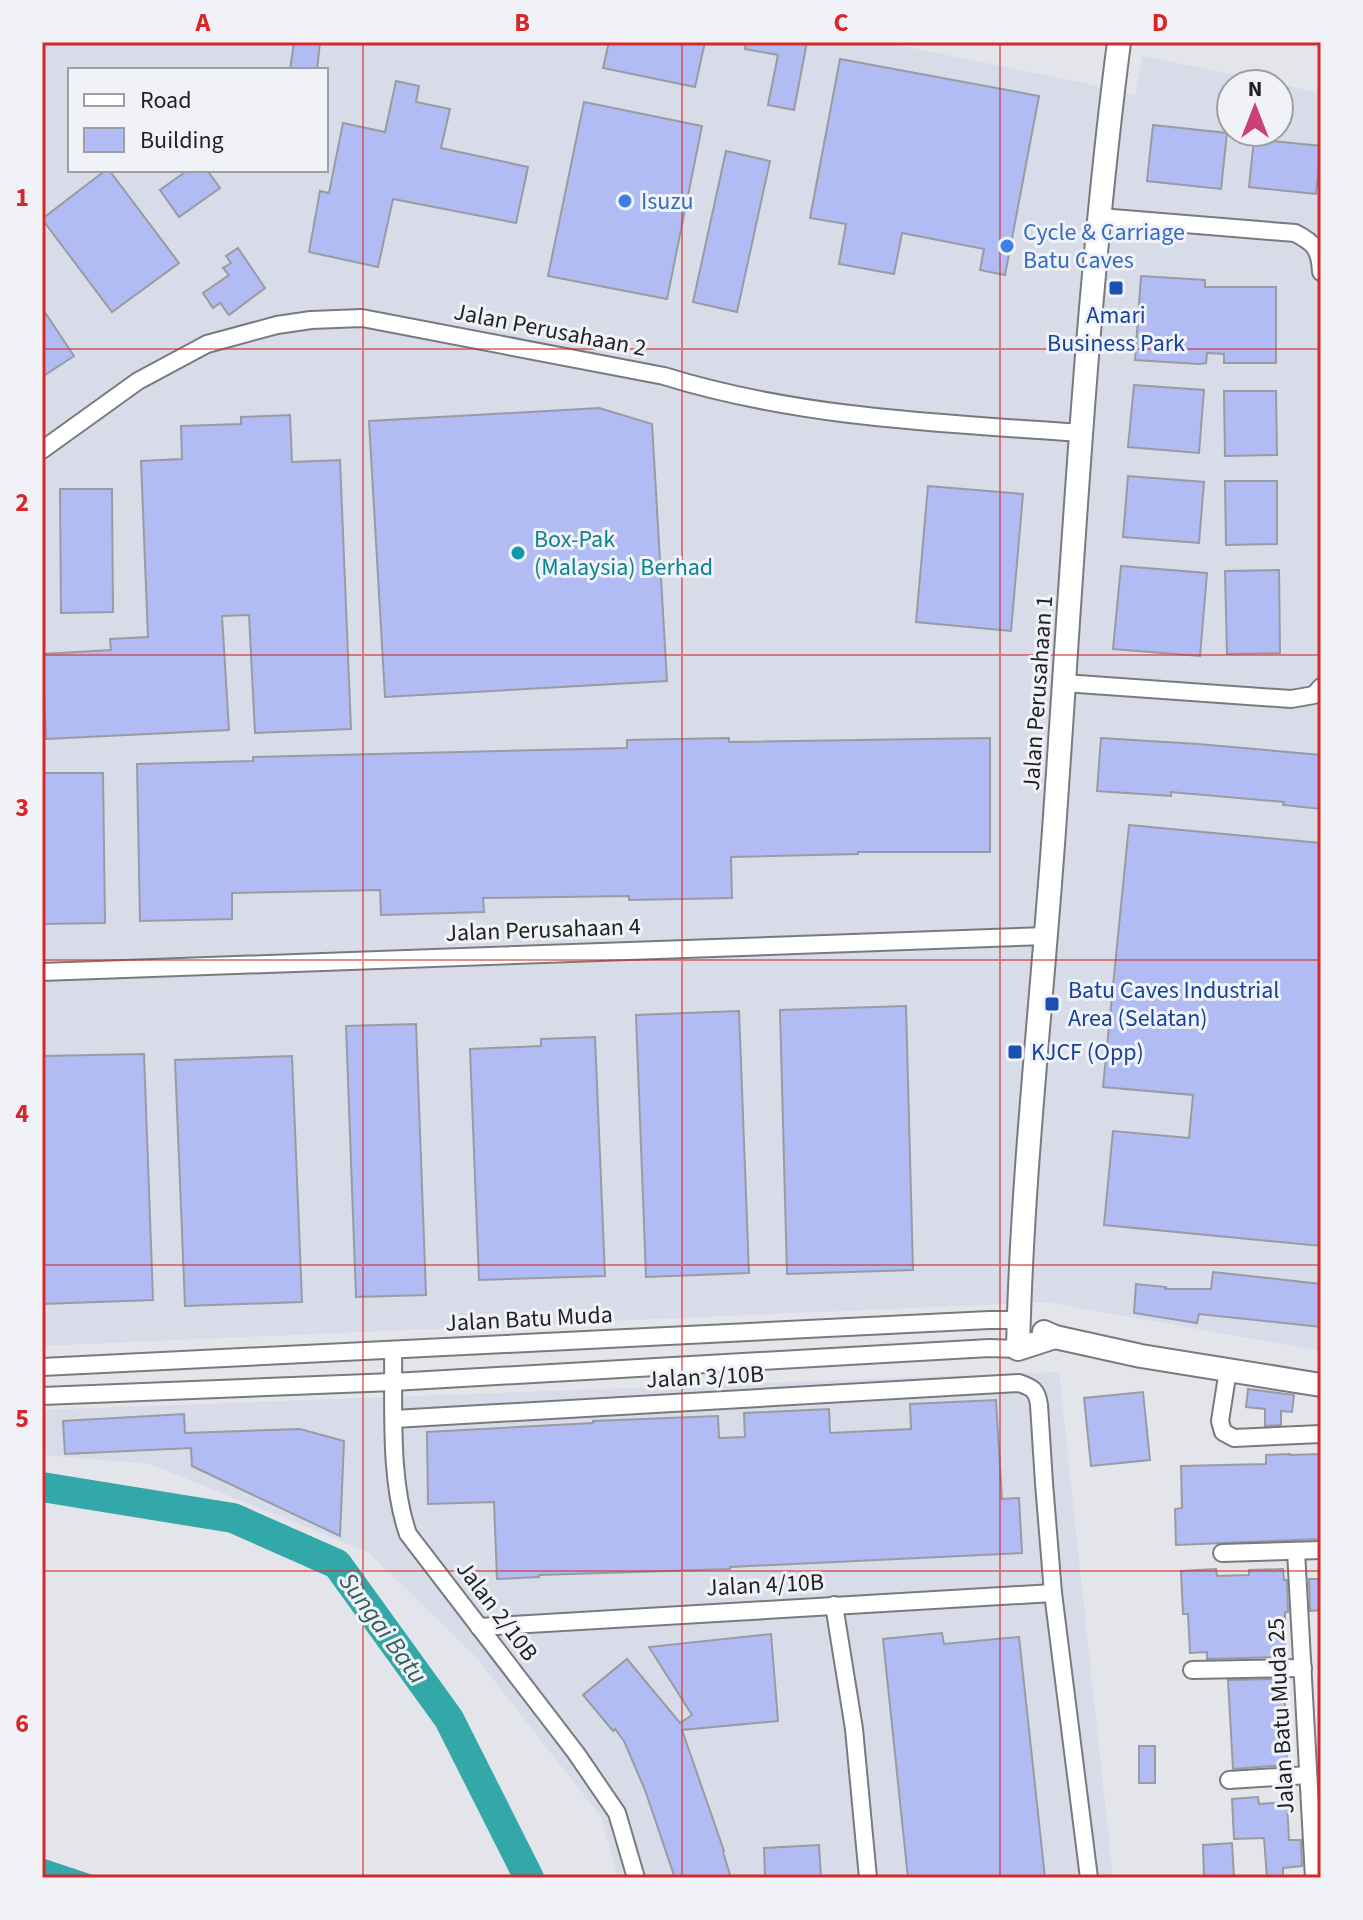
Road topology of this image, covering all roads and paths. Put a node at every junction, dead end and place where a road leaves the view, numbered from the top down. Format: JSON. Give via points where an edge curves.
{"nodes":[{"id":1,"x":1119,"y":42,"type":"edge"},
{"id":2,"x":1100,"y":217,"type":"junction"},
{"id":3,"x":1321,"y":272,"type":"edge"},
{"id":4,"x":1081,"y":433,"type":"junction"},
{"id":5,"x":42,"y":450,"type":"edge"},
{"id":6,"x":1064,"y":683,"type":"junction"},
{"id":7,"x":1321,"y":687,"type":"edge"},
{"id":8,"x":1047,"y":936,"type":"junction"},
{"id":9,"x":42,"y":972,"type":"edge"},
{"id":10,"x":1019,"y":1320,"type":"junction"},
{"id":11,"x":1055,"y":1337,"type":"junction"},
{"id":12,"x":1018,"y":1349,"type":"junction"},
{"id":13,"x":393,"y":1350,"type":"junction"},
{"id":14,"x":42,"y":1367,"type":"edge"},
{"id":15,"x":1228,"y":1370,"type":"junction"},
{"id":16,"x":393,"y":1382,"type":"junction"},
{"id":17,"x":1321,"y":1385,"type":"edge"},
{"id":18,"x":42,"y":1396,"type":"edge"},
{"id":19,"x":394,"y":1419,"type":"junction"},
{"id":20,"x":1321,"y":1434,"type":"edge"},
{"id":21,"x":1321,"y":1550,"type":"edge"},
{"id":22,"x":1296,"y":1551,"type":"junction"},
{"id":23,"x":1222,"y":1553,"type":"dead end"},
{"id":24,"x":1053,"y":1593,"type":"junction"},
{"id":25,"x":834,"y":1605,"type":"junction"},
{"id":26,"x":479,"y":1627,"type":"junction"},
{"id":27,"x":1303,"y":1668,"type":"junction"},
{"id":28,"x":1192,"y":1670,"type":"dead end"},
{"id":29,"x":1308,"y":1775,"type":"junction"},
{"id":30,"x":1229,"y":1780,"type":"dead end"},
{"id":31,"x":636,"y":1878,"type":"edge"},
{"id":32,"x":868,"y":1878,"type":"edge"},
{"id":33,"x":1089,"y":1878,"type":"edge"},
{"id":34,"x":1314,"y":1878,"type":"edge"}],
"edges":[{"from":1,"to":2,"type":"street","name":"Jalan Perusahaan 1"},
{"from":2,"to":3,"type":"street","via":[[1295,233],[1310,240],[1320,255]]},
{"from":2,"to":4,"type":"street","name":"Jalan Perusahaan 1"},
{"from":4,"to":5,"type":"street","name":"Jalan Perusahaan 2","via":[[790,406],[664,376],[362,318],[277,325],[207,344],[138,381]]},
{"from":4,"to":6,"type":"street","name":"Jalan Perusahaan 1"},
{"from":6,"to":7,"type":"street","via":[[1291,699],[1314,695]]},
{"from":6,"to":8,"type":"street","name":"Jalan Perusahaan 1"},
{"from":8,"to":9,"type":"street","name":"Jalan Perusahaan 4"},
{"from":8,"to":10,"type":"street","name":"Jalan Perusahaan 1"},
{"from":10,"to":11,"type":"street"},
{"from":10,"to":12,"type":"street","name":"Jalan Perusahaan 1"},
{"from":10,"to":13,"type":"street","name":"Jalan Batu Muda"},
{"from":11,"to":12,"type":"street"},
{"from":11,"to":15,"type":"street"},
{"from":12,"to":16,"type":"street"},
{"from":13,"to":14,"type":"street","name":"Jalan Batu Muda"},
{"from":13,"to":16,"type":"street","name":"Jalan 2/10B"},
{"from":15,"to":17,"type":"street"},
{"from":15,"to":20,"type":"street","via":[[1223,1432],[1234,1438]]},
{"from":16,"to":18,"type":"street"},
{"from":16,"to":19,"type":"street","name":"Jalan 2/10B"},
{"from":19,"to":24,"type":"street","name":"Jalan 3/10B","via":[[1019,1383],[1038,1395]]},
{"from":19,"to":26,"type":"street","name":"Jalan 2/10B","via":[[396,1483],[408,1534]]},
{"from":21,"to":22,"type":"street"},
{"from":22,"to":23,"type":"street"},
{"from":22,"to":27,"type":"street","name":"Jalan Batu Muda 25"},
{"from":24,"to":25,"type":"street","name":"Jalan 4/10B"},
{"from":24,"to":33,"type":"street"},
{"from":25,"to":26,"type":"street","name":"Jalan 4/10B"},
{"from":25,"to":32,"type":"street","via":[[854,1729]]},
{"from":26,"to":31,"type":"street","name":"Jalan 2/10B","via":[[617,1813]]},
{"from":27,"to":28,"type":"street"},
{"from":27,"to":29,"type":"street","name":"Jalan Batu Muda 25"},
{"from":29,"to":30,"type":"street"},
{"from":29,"to":34,"type":"street","name":"Jalan Batu Muda 25"}]}
